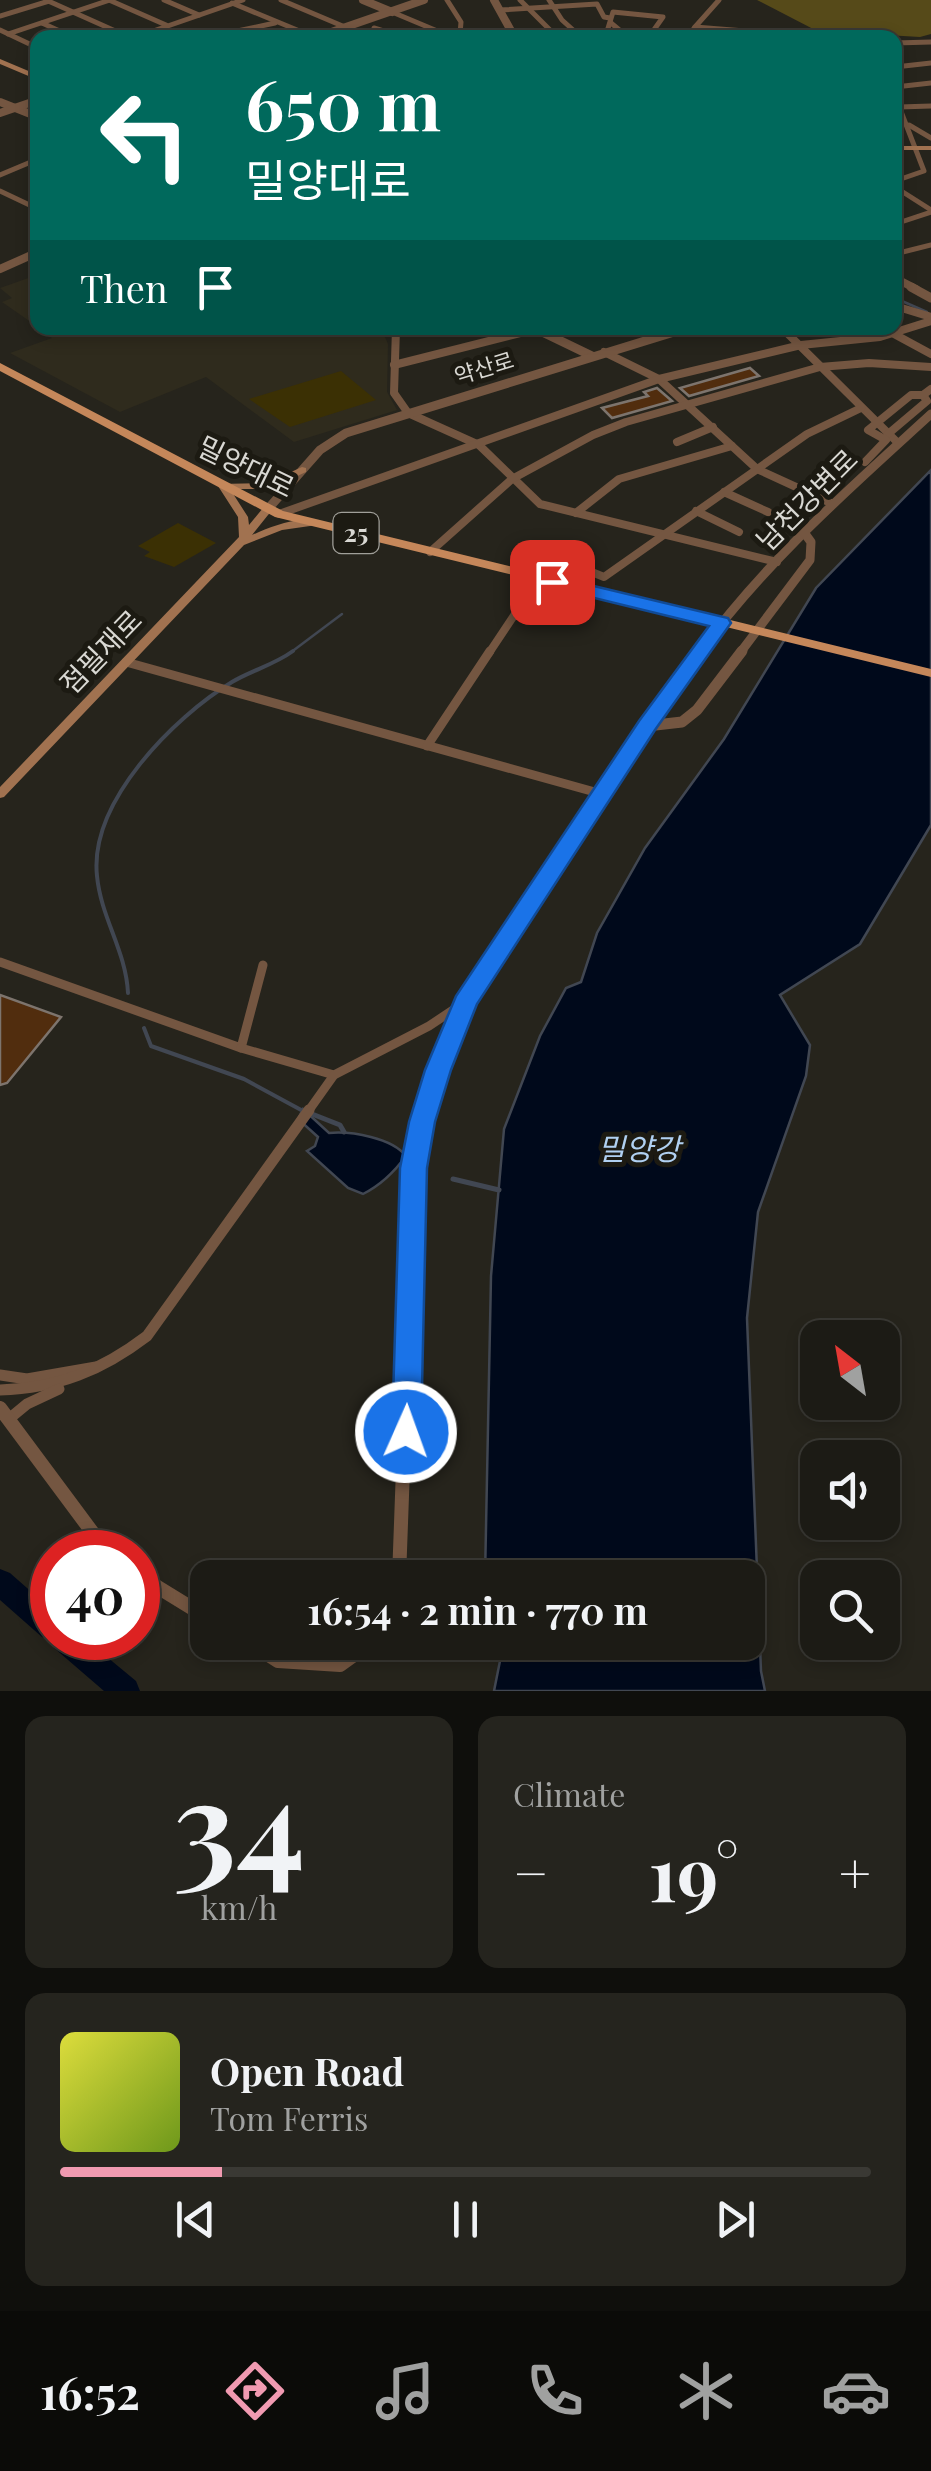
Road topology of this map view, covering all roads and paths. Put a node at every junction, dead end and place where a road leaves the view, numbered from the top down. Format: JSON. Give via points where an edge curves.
{"nodes":[{"id":1,"x":48,"y":0,"type":"edge"},
{"id":2,"x":109,"y":0,"type":"edge"},
{"id":3,"x":164,"y":0,"type":"edge"},
{"id":4,"x":225,"y":0,"type":"edge"},
{"id":5,"x":243,"y":0,"type":"edge"},
{"id":6,"x":281,"y":0,"type":"edge"},
{"id":7,"x":363,"y":0,"type":"edge"},
{"id":8,"x":388,"y":0,"type":"edge"},
{"id":9,"x":424,"y":0,"type":"edge"},
{"id":10,"x":446,"y":0,"type":"edge"},
{"id":11,"x":494,"y":0,"type":"edge"},
{"id":12,"x":520,"y":0,"type":"edge"},
{"id":13,"x":719,"y":0,"type":"edge"},
{"id":14,"x":596,"y":2,"type":"edge"},
{"id":15,"x":551,"y":3,"type":"edge"},
{"id":16,"x":0,"y":4,"type":"edge"},
{"id":17,"x":233,"y":4,"type":"junction"},
{"id":18,"x":529,"y":8,"type":"junction"},
{"id":19,"x":388,"y":10,"type":"junction"},
{"id":20,"x":500,"y":10,"type":"junction"},
{"id":21,"x":16,"y":11,"type":"junction"},
{"id":22,"x":74,"y":12,"type":"junction"},
{"id":23,"x":199,"y":15,"type":"junction"},
{"id":24,"x":0,"y":16,"type":"edge"},
{"id":25,"x":610,"y":20,"type":"junction"},
{"id":26,"x":42,"y":22,"type":"junction"},
{"id":27,"x":278,"y":22,"type":"junction"},
{"id":28,"x":374,"y":24,"type":"junction"},
{"id":29,"x":167,"y":26,"type":"junction"},
{"id":30,"x":695,"y":27,"type":"junction"},
{"id":31,"x":348,"y":28,"type":"junction"},
{"id":32,"x":0,"y":30,"type":"edge"},
{"id":33,"x":58,"y":30,"type":"edge"},
{"id":34,"x":114,"y":30,"type":"edge"},
{"id":35,"x":155,"y":30,"type":"edge"},
{"id":36,"x":241,"y":30,"type":"edge"},
{"id":37,"x":297,"y":30,"type":"edge"},
{"id":38,"x":344,"y":30,"type":"edge"},
{"id":39,"x":353,"y":30,"type":"edge"},
{"id":40,"x":372,"y":30,"type":"edge"},
{"id":41,"x":388,"y":30,"type":"edge"},
{"id":42,"x":435,"y":30,"type":"edge"},
{"id":43,"x":461,"y":30,"type":"edge"},
{"id":44,"x":511,"y":30,"type":"edge"},
{"id":45,"x":550,"y":30,"type":"edge"},
{"id":46,"x":572,"y":30,"type":"edge"},
{"id":47,"x":607,"y":30,"type":"edge"},
{"id":48,"x":621,"y":30,"type":"edge"},
{"id":49,"x":655,"y":30,"type":"edge"},
{"id":50,"x":693,"y":30,"type":"edge"},
{"id":51,"x":725,"y":30,"type":"edge"},
{"id":52,"x":8,"y":34,"type":"junction"},
{"id":53,"x":931,"y":42,"type":"edge"},
{"id":54,"x":30,"y":44,"type":"edge"},
{"id":55,"x":902,"y":44,"type":"edge"},
{"id":56,"x":909,"y":44,"type":"joint"},
{"id":57,"x":0,"y":61,"type":"edge"},
{"id":58,"x":931,"y":63,"type":"edge"},
{"id":59,"x":902,"y":66,"type":"edge"},
{"id":60,"x":30,"y":73,"type":"edge"},
{"id":61,"x":931,"y":82,"type":"edge"},
{"id":62,"x":902,"y":86,"type":"edge"},
{"id":63,"x":0,"y":102,"type":"edge"},
{"id":64,"x":30,"y":103,"type":"edge"},
{"id":65,"x":931,"y":106,"type":"edge"},
{"id":66,"x":902,"y":107,"type":"edge"},
{"id":67,"x":13,"y":108,"type":"junction"},
{"id":68,"x":0,"y":113,"type":"edge"},
{"id":69,"x":30,"y":114,"type":"edge"},
{"id":70,"x":902,"y":115,"type":"edge"},
{"id":71,"x":908,"y":125,"type":"junction"},
{"id":72,"x":931,"y":138,"type":"edge"},
{"id":73,"x":902,"y":148,"type":"edge"},
{"id":74,"x":931,"y":148,"type":"edge"},
{"id":75,"x":916,"y":149,"type":"junction"},
{"id":76,"x":30,"y":163,"type":"edge"},
{"id":77,"x":27,"y":164,"type":"junction"},
{"id":78,"x":30,"y":165,"type":"edge"},
{"id":79,"x":927,"y":172,"type":"edge"},
{"id":80,"x":0,"y":175,"type":"edge"},
{"id":81,"x":902,"y":181,"type":"edge"},
{"id":82,"x":902,"y":189,"type":"edge"},
{"id":83,"x":0,"y":191,"type":"edge"},
{"id":84,"x":30,"y":205,"type":"edge"},
{"id":85,"x":931,"y":211,"type":"edge"},
{"id":86,"x":902,"y":221,"type":"edge"},
{"id":87,"x":931,"y":245,"type":"edge"},
{"id":88,"x":902,"y":252,"type":"edge"},
{"id":89,"x":30,"y":255,"type":"edge"},
{"id":90,"x":0,"y":268,"type":"edge"},
{"id":91,"x":902,"y":282,"type":"edge"},
{"id":92,"x":931,"y":298,"type":"edge"},
{"id":93,"x":902,"y":309,"type":"edge"},
{"id":94,"x":931,"y":320,"type":"edge"},
{"id":95,"x":902,"y":331,"type":"edge"},
{"id":96,"x":396,"y":335,"type":"edge"},
{"id":97,"x":510,"y":335,"type":"edge"},
{"id":98,"x":551,"y":335,"type":"edge"},
{"id":99,"x":660,"y":335,"type":"edge"},
{"id":100,"x":790,"y":335,"type":"edge"},
{"id":101,"x":886,"y":335,"type":"edge"},
{"id":102,"x":896,"y":335,"type":"edge"},
{"id":103,"x":802,"y":346,"type":"junction"},
{"id":104,"x":604,"y":352,"type":"junction"},
{"id":105,"x":931,"y":354,"type":"edge"},
{"id":106,"x":592,"y":356,"type":"junction"},
{"id":107,"x":394,"y":365,"type":"junction"},
{"id":108,"x":0,"y":366,"type":"edge"},
{"id":109,"x":820,"y":367,"type":"junction"},
{"id":110,"x":931,"y":367,"type":"edge"},
{"id":111,"x":659,"y":378,"type":"junction"},
{"id":112,"x":931,"y":389,"type":"edge"},
{"id":113,"x":923,"y":395,"type":"junction"},
{"id":114,"x":689,"y":404,"type":"junction"},
{"id":115,"x":862,"y":408,"type":"junction"},
{"id":116,"x":408,"y":413,"type":"junction"},
{"id":117,"x":931,"y":414,"type":"edge"},
{"id":118,"x":876,"y":423,"type":"junction"},
{"id":119,"x":713,"y":427,"type":"junction"},
{"id":120,"x":892,"y":438,"type":"junction"},
{"id":121,"x":677,"y":442,"type":"dead end"},
{"id":122,"x":479,"y":445,"type":"junction"},
{"id":123,"x":732,"y":446,"type":"junction"},
{"id":124,"x":865,"y":462,"type":"dead end"},
{"id":125,"x":757,"y":469,"type":"junction"},
{"id":126,"x":302,"y":470,"type":"junction"},
{"id":127,"x":828,"y":472,"type":"dead end"},
{"id":128,"x":512,"y":479,"type":"junction"},
{"id":129,"x":223,"y":486,"type":"junction"},
{"id":130,"x":800,"y":490,"type":"junction"},
{"id":131,"x":724,"y":492,"type":"junction"},
{"id":132,"x":831,"y":504,"type":"junction"},
{"id":133,"x":273,"y":512,"type":"junction"},
{"id":134,"x":696,"y":512,"type":"junction"},
{"id":135,"x":768,"y":512,"type":"dead end"},
{"id":136,"x":576,"y":513,"type":"junction"},
{"id":137,"x":313,"y":523,"type":"junction"},
{"id":138,"x":804,"y":531,"type":"junction"},
{"id":139,"x":739,"y":532,"type":"dead end"},
{"id":140,"x":662,"y":534,"type":"junction"},
{"id":141,"x":241,"y":542,"type":"junction"},
{"id":142,"x":430,"y":552,"type":"junction"},
{"id":143,"x":786,"y":552,"type":"junction"},
{"id":144,"x":810,"y":560,"type":"junction"},
{"id":145,"x":776,"y":562,"type":"junction"},
{"id":146,"x":545,"y":580,"type":"junction"},
{"id":147,"x":721,"y":623,"type":"junction"},
{"id":148,"x":126,"y":662,"type":"junction"},
{"id":149,"x":931,"y":673,"type":"edge"},
{"id":150,"x":667,"y":701,"type":"junction"},
{"id":151,"x":696,"y":710,"type":"junction"},
{"id":152,"x":647,"y":726,"type":"junction"},
{"id":153,"x":427,"y":746,"type":"junction"},
{"id":154,"x":0,"y":794,"type":"edge"},
{"id":155,"x":602,"y":794,"type":"junction"},
{"id":156,"x":0,"y":962,"type":"edge"},
{"id":157,"x":263,"y":964,"type":"dead end"},
{"id":158,"x":465,"y":1002,"type":"junction"},
{"id":159,"x":241,"y":1048,"type":"junction"},
{"id":160,"x":334,"y":1075,"type":"junction"},
{"id":161,"x":113,"y":1363,"type":"junction"},
{"id":162,"x":0,"y":1374,"type":"edge"},
{"id":163,"x":71,"y":1383,"type":"junction"},
{"id":164,"x":0,"y":1390,"type":"edge"},
{"id":165,"x":5,"y":1413,"type":"edge"},
{"id":166,"x":90,"y":1530,"type":"edge"},
{"id":167,"x":400,"y":1560,"type":"edge"},
{"id":168,"x":160,"y":1589,"type":"edge"},
{"id":169,"x":190,"y":1607,"type":"edge"},
{"id":170,"x":276,"y":1660,"type":"edge"},
{"id":171,"x":346,"y":1660,"type":"edge"}],
"edges":[{"from":1,"to":21,"type":"street"},
{"from":1,"to":22,"type":"street"},
{"from":2,"to":22,"type":"street"},
{"from":2,"to":29,"type":"street"},
{"from":3,"to":23,"type":"street"},
{"from":4,"to":17,"type":"street"},
{"from":5,"to":17,"type":"street"},
{"from":6,"to":31,"type":"street"},
{"from":7,"to":19,"type":"street"},
{"from":8,"to":19,"type":"street"},
{"from":9,"to":19,"type":"street"},
{"from":10,"to":43,"type":"street"},
{"from":11,"to":20,"type":"street"},
{"from":12,"to":18,"type":"street"},
{"from":13,"to":30,"type":"street"},
{"from":14,"to":15,"type":"street"},
{"from":14,"to":25,"type":"street"},
{"from":15,"to":18,"type":"street"},
{"from":15,"to":46,"type":"street"},
{"from":16,"to":21,"type":"street"},
{"from":17,"to":23,"type":"street"},
{"from":17,"to":27,"type":"street"},
{"from":18,"to":20,"type":"street"},
{"from":18,"to":45,"type":"street"},
{"from":19,"to":28,"type":"street"},
{"from":19,"to":42,"type":"street"},
{"from":20,"to":44,"type":"street"},
{"from":21,"to":24,"type":"street"},
{"from":22,"to":26,"type":"street"},
{"from":22,"to":34,"type":"street"},
{"from":23,"to":29,"type":"street"},
{"from":25,"to":47,"type":"street"},
{"from":25,"to":48,"type":"street"},
{"from":25,"to":49,"type":"street","via":[[613,12],[663,17]]},
{"from":26,"to":33,"type":"street"},
{"from":26,"to":52,"type":"street"},
{"from":27,"to":36,"type":"street"},
{"from":27,"to":37,"type":"street"},
{"from":28,"to":31,"type":"street"},
{"from":28,"to":40,"type":"street"},
{"from":28,"to":41,"type":"street"},
{"from":29,"to":35,"type":"street"},
{"from":30,"to":50,"type":"street"},
{"from":30,"to":51,"type":"street"},
{"from":31,"to":38,"type":"street"},
{"from":31,"to":39,"type":"street"},
{"from":32,"to":52,"type":"street"},
{"from":52,"to":54,"type":"street"},
{"from":53,"to":56,"type":"street"},
{"from":55,"to":56,"type":"street"},
{"from":57,"to":60,"type":"main road"},
{"from":58,"to":59,"type":"street"},
{"from":61,"to":62,"type":"street"},
{"from":63,"to":67,"type":"street"},
{"from":64,"to":67,"type":"street"},
{"from":65,"to":66,"type":"street"},
{"from":67,"to":68,"type":"street"},
{"from":67,"to":69,"type":"street"},
{"from":70,"to":71,"type":"street"},
{"from":71,"to":72,"type":"street"},
{"from":71,"to":75,"type":"street"},
{"from":73,"to":75,"type":"main road"},
{"from":74,"to":75,"type":"main road"},
{"from":75,"to":79,"type":"street"},
{"from":76,"to":77,"type":"street"},
{"from":77,"to":78,"type":"street"},
{"from":77,"to":80,"type":"street"},
{"from":79,"to":81,"type":"street"},
{"from":82,"to":85,"type":"street"},
{"from":83,"to":84,"type":"street"},
{"from":85,"to":86,"type":"street"},
{"from":87,"to":88,"type":"street"},
{"from":89,"to":90,"type":"street"},
{"from":91,"to":92,"type":"street"},
{"from":93,"to":94,"type":"street"},
{"from":94,"to":95,"type":"street"},
{"from":96,"to":107,"type":"street"},
{"from":97,"to":107,"type":"street"},
{"from":98,"to":106,"type":"street"},
{"from":99,"to":104,"type":"street","name":"약산로"},
{"from":100,"to":103,"type":"street"},
{"from":101,"to":103,"type":"street"},
{"from":102,"to":105,"type":"street"},
{"from":103,"to":109,"type":"street"},
{"from":103,"to":111,"type":"street"},
{"from":104,"to":106,"type":"street","name":"약산로"},
{"from":104,"to":111,"type":"street"},
{"from":106,"to":116,"type":"street","name":"약산로"},
{"from":107,"to":116,"type":"street","via":[[394,392]]},
{"from":108,"to":129,"type":"main road","name":"밀양대로","number":"25"},
{"from":109,"to":110,"type":"street"},
{"from":109,"to":114,"type":"street"},
{"from":109,"to":115,"type":"street"},
{"from":111,"to":114,"type":"street"},
{"from":111,"to":122,"type":"street"},
{"from":112,"to":113,"type":"street"},
{"from":113,"to":118,"type":"street","via":[[910,395]]},
{"from":113,"to":120,"type":"street","via":[[928,401]]},
{"from":114,"to":119,"type":"street"},
{"from":114,"to":128,"type":"street","via":[[593,435]]},
{"from":115,"to":118,"type":"street"},
{"from":115,"to":125,"type":"street","via":[[807,434]]},
{"from":116,"to":122,"type":"street"},
{"from":116,"to":126,"type":"street","name":"약산로","via":[[346,432]]},
{"from":117,"to":120,"type":"street","name":"남천강변로"},
{"from":118,"to":120,"type":"street"},
{"from":118,"to":124,"type":"street","via":[[869,432],[886,440]]},
{"from":119,"to":121,"type":"street"},
{"from":119,"to":123,"type":"street"},
{"from":120,"to":132,"type":"street","name":"남천강변로"},
{"from":122,"to":128,"type":"street"},
{"from":122,"to":133,"type":"street"},
{"from":123,"to":125,"type":"street"},
{"from":123,"to":136,"type":"street","via":[[619,478]]},
{"from":125,"to":130,"type":"street"},
{"from":125,"to":131,"type":"street"},
{"from":126,"to":129,"type":"main road","name":"약산로","via":[[269,486]]},
{"from":126,"to":133,"type":"street","name":"약산로"},
{"from":127,"to":130,"type":"street"},
{"from":128,"to":136,"type":"street","via":[[540,504]]},
{"from":128,"to":142,"type":"street"},
{"from":129,"to":133,"type":"main road","name":"밀양대로","number":"25"},
{"from":129,"to":141,"type":"main road","via":[[242,517]]},
{"from":130,"to":132,"type":"street"},
{"from":131,"to":134,"type":"street"},
{"from":131,"to":135,"type":"street"},
{"from":132,"to":138,"type":"street","name":"남천강변로"},
{"from":133,"to":137,"type":"main road","name":"밀양대로","number":"25"},
{"from":133,"to":141,"type":"main road","name":"점필재로"},
{"from":134,"to":139,"type":"street"},
{"from":134,"to":140,"type":"street"},
{"from":136,"to":140,"type":"street"},
{"from":137,"to":141,"type":"main road","name":"점필재로"},
{"from":137,"to":142,"type":"main road","name":"밀양대로","number":"25"},
{"from":138,"to":143,"type":"street","name":"남천강변로"},
{"from":138,"to":144,"type":"street"},
{"from":140,"to":145,"type":"street"},
{"from":140,"to":146,"type":"street","via":[[604,576],[572,564]]},
{"from":141,"to":148,"type":"main road","name":"점필재로"},
{"from":142,"to":146,"type":"main road","name":"밀양대로","number":"25"},
{"from":143,"to":144,"type":"street"},
{"from":143,"to":145,"type":"street","name":"남천강변로"},
{"from":144,"to":151,"type":"street"},
{"from":145,"to":147,"type":"street","name":"남천강변로"},
{"from":146,"to":147,"type":"main road","name":"밀양대로","number":"25"},
{"from":146,"to":153,"type":"street"},
{"from":147,"to":149,"type":"main road","name":"밀양대로","number":"25"},
{"from":147,"to":150,"type":"street"},
{"from":148,"to":153,"type":"street"},
{"from":148,"to":154,"type":"main road","name":"점필재로"},
{"from":150,"to":151,"type":"street"},
{"from":150,"to":152,"type":"street"},
{"from":151,"to":152,"type":"street","via":[[682,722]]},
{"from":152,"to":155,"type":"street"},
{"from":153,"to":155,"type":"street"},
{"from":155,"to":158,"type":"street"},
{"from":156,"to":159,"type":"street"},
{"from":157,"to":159,"type":"street"},
{"from":158,"to":160,"type":"street"},
{"from":158,"to":167,"type":"street","via":[[427,1104],[414,1168]]},
{"from":159,"to":160,"type":"street"},
{"from":160,"to":161,"type":"street","via":[[148,1336]]},
{"from":161,"to":162,"type":"street","via":[[27,1379]]},
{"from":161,"to":163,"type":"street"},
{"from":163,"to":164,"type":"street"},
{"from":163,"to":165,"type":"street"},
{"from":165,"to":166,"type":"street"},
{"from":168,"to":169,"type":"street"},
{"from":170,"to":171,"type":"street"}]}
